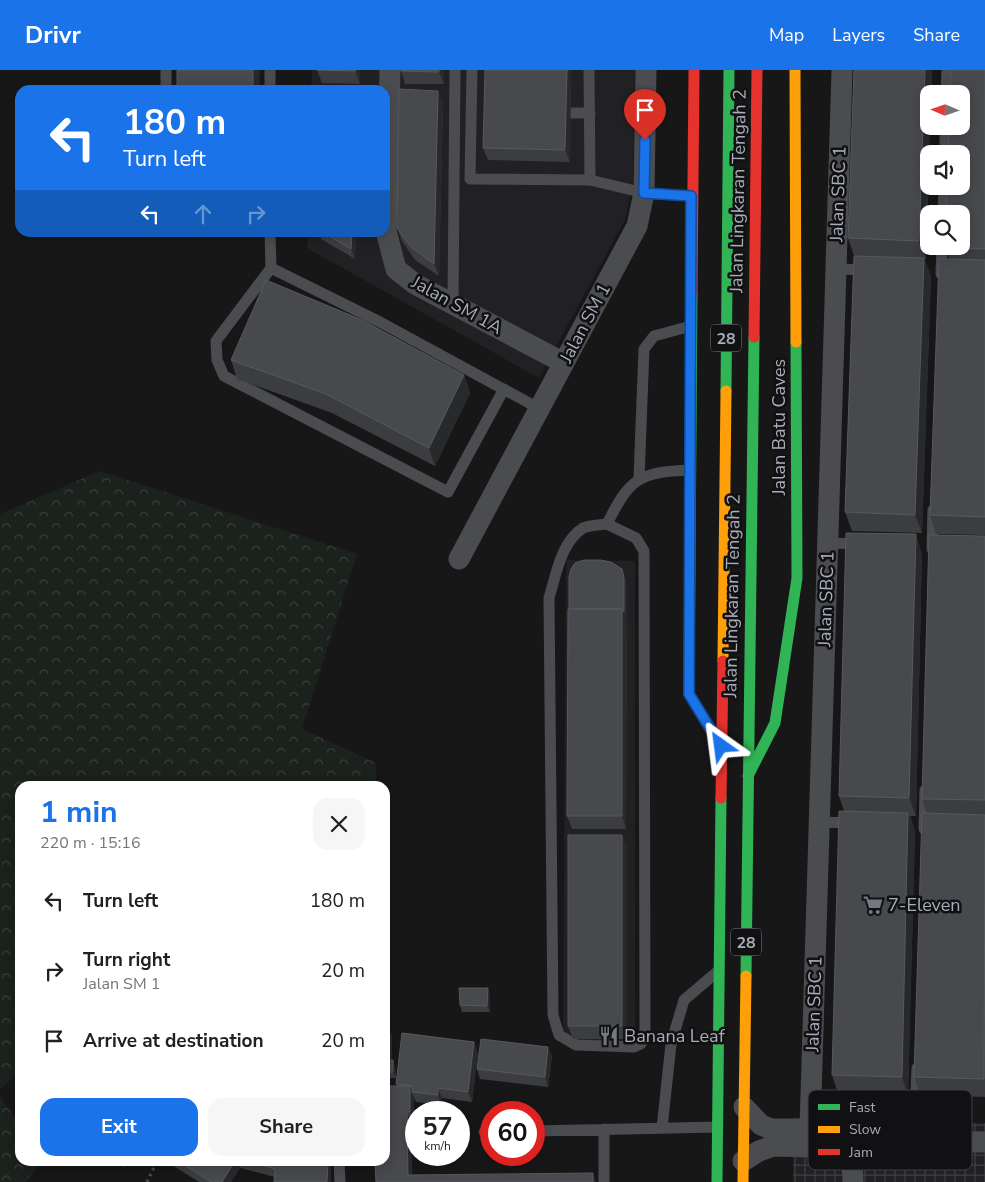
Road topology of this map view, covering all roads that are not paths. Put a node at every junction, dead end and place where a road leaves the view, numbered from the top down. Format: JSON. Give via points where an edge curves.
{"nodes":[{"id":1,"x":166,"y":70,"type":"edge"},
{"id":2,"x":270,"y":70,"type":"edge"},
{"id":3,"x":390,"y":70,"type":"edge"},
{"id":4,"x":455,"y":70,"type":"edge"},
{"id":5,"x":472,"y":70,"type":"edge"},
{"id":6,"x":590,"y":70,"type":"edge"},
{"id":7,"x":646,"y":70,"type":"edge"},
{"id":8,"x":694,"y":70,"type":"edge"},
{"id":9,"x":730,"y":70,"type":"edge"},
{"id":10,"x":757,"y":70,"type":"edge"},
{"id":11,"x":794,"y":70,"type":"edge"},
{"id":12,"x":842,"y":70,"type":"edge"},
{"id":13,"x":947,"y":70,"type":"edge"},
{"id":14,"x":166,"y":85,"type":"edge"},
{"id":15,"x":270,"y":85,"type":"edge"},
{"id":16,"x":390,"y":85,"type":"edge"},
{"id":17,"x":946,"y":85,"type":"edge"},
{"id":18,"x":540,"y":113,"type":"edge"},
{"id":19,"x":590,"y":114,"type":"junction"},
{"id":20,"x":590,"y":180,"type":"junction"},
{"id":21,"x":644,"y":193,"type":"junction"},
{"id":22,"x":691,"y":196,"type":"junction"},
{"id":23,"x":270,"y":237,"type":"edge"},
{"id":24,"x":387,"y":237,"type":"edge"},
{"id":25,"x":942,"y":255,"type":"edge"},
{"id":26,"x":271,"y":268,"type":"junction"},
{"id":27,"x":836,"y":269,"type":"junction"},
{"id":28,"x":884,"y":270,"type":"edge"},
{"id":29,"x":941,"y":275,"type":"edge"},
{"id":30,"x":453,"y":304,"type":"junction"},
{"id":31,"x":691,"y":326,"type":"junction"},
{"id":32,"x":564,"y":363,"type":"junction"},
{"id":33,"x":504,"y":389,"type":"junction"},
{"id":34,"x":540,"y":409,"type":"junction"},
{"id":35,"x":690,"y":470,"type":"junction"},
{"id":36,"x":638,"y":478,"type":"junction"},
{"id":37,"x":934,"y":498,"type":"edge"},
{"id":38,"x":607,"y":524,"type":"junction"},
{"id":39,"x":828,"y":543,"type":"junction"},
{"id":40,"x":875,"y":545,"type":"edge"},
{"id":41,"x":932,"y":549,"type":"edge"},
{"id":42,"x":459,"y":559,"type":"dead end"},
{"id":43,"x":721,"y":746,"type":"junction"},
{"id":44,"x":748,"y":776,"type":"junction"},
{"id":45,"x":926,"y":776,"type":"edge"},
{"id":46,"x":819,"y":822,"type":"junction"},
{"id":47,"x":867,"y":823,"type":"edge"},
{"id":48,"x":923,"y":845,"type":"edge"},
{"id":49,"x":719,"y":970,"type":"junction"},
{"id":50,"x":917,"y":1052,"type":"edge"},
{"id":51,"x":811,"y":1090,"type":"edge"},
{"id":52,"x":916,"y":1090,"type":"edge"},
{"id":53,"x":744,"y":1107,"type":"junction"},
{"id":54,"x":718,"y":1127,"type":"junction"},
{"id":55,"x":662,"y":1128,"type":"junction"},
{"id":56,"x":604,"y":1129,"type":"junction"},
{"id":57,"x":808,"y":1129,"type":"edge"},
{"id":58,"x":545,"y":1131,"type":"edge"},
{"id":59,"x":972,"y":1142,"type":"edge"},
{"id":60,"x":985,"y":1142,"type":"edge"},
{"id":61,"x":808,"y":1147,"type":"edge"},
{"id":62,"x":339,"y":1166,"type":"edge"},
{"id":63,"x":743,"y":1172,"type":"edge"},
{"id":64,"x":340,"y":1182,"type":"edge"},
{"id":65,"x":604,"y":1182,"type":"edge"},
{"id":66,"x":718,"y":1182,"type":"edge"}],
"edges":[{"from":1,"to":14,"type":"lane"},
{"from":2,"to":15,"type":"lane"},
{"from":3,"to":16,"type":"street","name":"Jalan SM 1A"},
{"from":4,"to":30,"type":"lane"},
{"from":5,"to":20,"type":"lane","via":[[476,112],[470,179]]},
{"from":6,"to":19,"type":"lane"},
{"from":7,"to":21,"type":"street","name":"Jalan SM 1"},
{"from":8,"to":22,"type":"main road"},
{"from":9,"to":43,"type":"main road","name":"Jalan Lingkaran Tengah 2","number":"28"},
{"from":10,"to":44,"type":"main road","name":"Jalan Lingkaran Tengah 2","number":"28"},
{"from":11,"to":44,"type":"main road","name":"Jalan Batu Caves","via":[[797,578],[775,723]]},
{"from":12,"to":27,"type":"street","name":"Jalan SBC 1"},
{"from":13,"to":17,"type":"lane"},
{"from":18,"to":19,"type":"lane"},
{"from":19,"to":20,"type":"lane"},
{"from":20,"to":21,"type":"lane"},
{"from":21,"to":22,"type":"lane"},
{"from":21,"to":32,"type":"street","name":"Jalan SM 1","via":[[637,226]]},
{"from":22,"to":31,"type":"main road"},
{"from":23,"to":26,"type":"lane"},
{"from":24,"to":30,"type":"street","name":"Jalan SM 1A","via":[[396,269],[415,284]]},
{"from":25,"to":29,"type":"lane"},
{"from":26,"to":33,"type":"lane"},
{"from":26,"to":33,"type":"lane","via":[[216,342],[217,360],[224,376],[448,492]]},
{"from":27,"to":28,"type":"lane"},
{"from":27,"to":39,"type":"street","name":"Jalan SBC 1"},
{"from":30,"to":32,"type":"street","name":"Jalan SM 1A"},
{"from":31,"to":35,"type":"main road"},
{"from":31,"to":36,"type":"lane","via":[[654,336],[644,349]]},
{"from":32,"to":34,"type":"street","name":"Jalan SM 1"},
{"from":33,"to":34,"type":"lane"},
{"from":34,"to":42,"type":"street","name":"Jalan SM 1"},
{"from":35,"to":36,"type":"lane","via":[[659,471]]},
{"from":35,"to":43,"type":"main road","via":[[689,694]]},
{"from":36,"to":38,"type":"lane","via":[[620,498]]},
{"from":37,"to":41,"type":"lane"},
{"from":38,"to":38,"type":"lane","via":[[636,538],[644,551],[645,1034],[641,1044],[634,1047],[576,1044],[559,1035],[553,1015],[550,598],[560,561],[573,538],[584,527]]},
{"from":39,"to":40,"type":"lane"},
{"from":39,"to":46,"type":"street","name":"Jalan SBC 1"},
{"from":43,"to":49,"type":"main road","name":"Jalan Lingkaran Tengah 2","number":"28"},
{"from":44,"to":53,"type":"main road","name":"Jalan Lingkaran Tengah 2","number":"28"},
{"from":45,"to":48,"type":"lane"},
{"from":46,"to":47,"type":"lane"},
{"from":46,"to":51,"type":"street","name":"Jalan SBC 1"},
{"from":49,"to":54,"type":"main road","name":"Jalan Lingkaran Tengah 2","number":"28"},
{"from":49,"to":55,"type":"lane","via":[[684,1000],[671,1044]]},
{"from":50,"to":52,"type":"lane"},
{"from":53,"to":57,"type":"street","via":[[761,1125],[771,1129]]},
{"from":53,"to":63,"type":"main road","name":"Jalan Lingkaran Tengah 2","number":"28"},
{"from":54,"to":55,"type":"lane"},
{"from":54,"to":66,"type":"main road","name":"Jalan Lingkaran Tengah 2","number":"28"},
{"from":55,"to":56,"type":"lane"},
{"from":56,"to":58,"type":"lane"},
{"from":56,"to":65,"type":"lane"},
{"from":59,"to":60,"type":"street"},
{"from":61,"to":63,"type":"street","via":[[773,1146]]},
{"from":62,"to":64,"type":"lane"}]}
